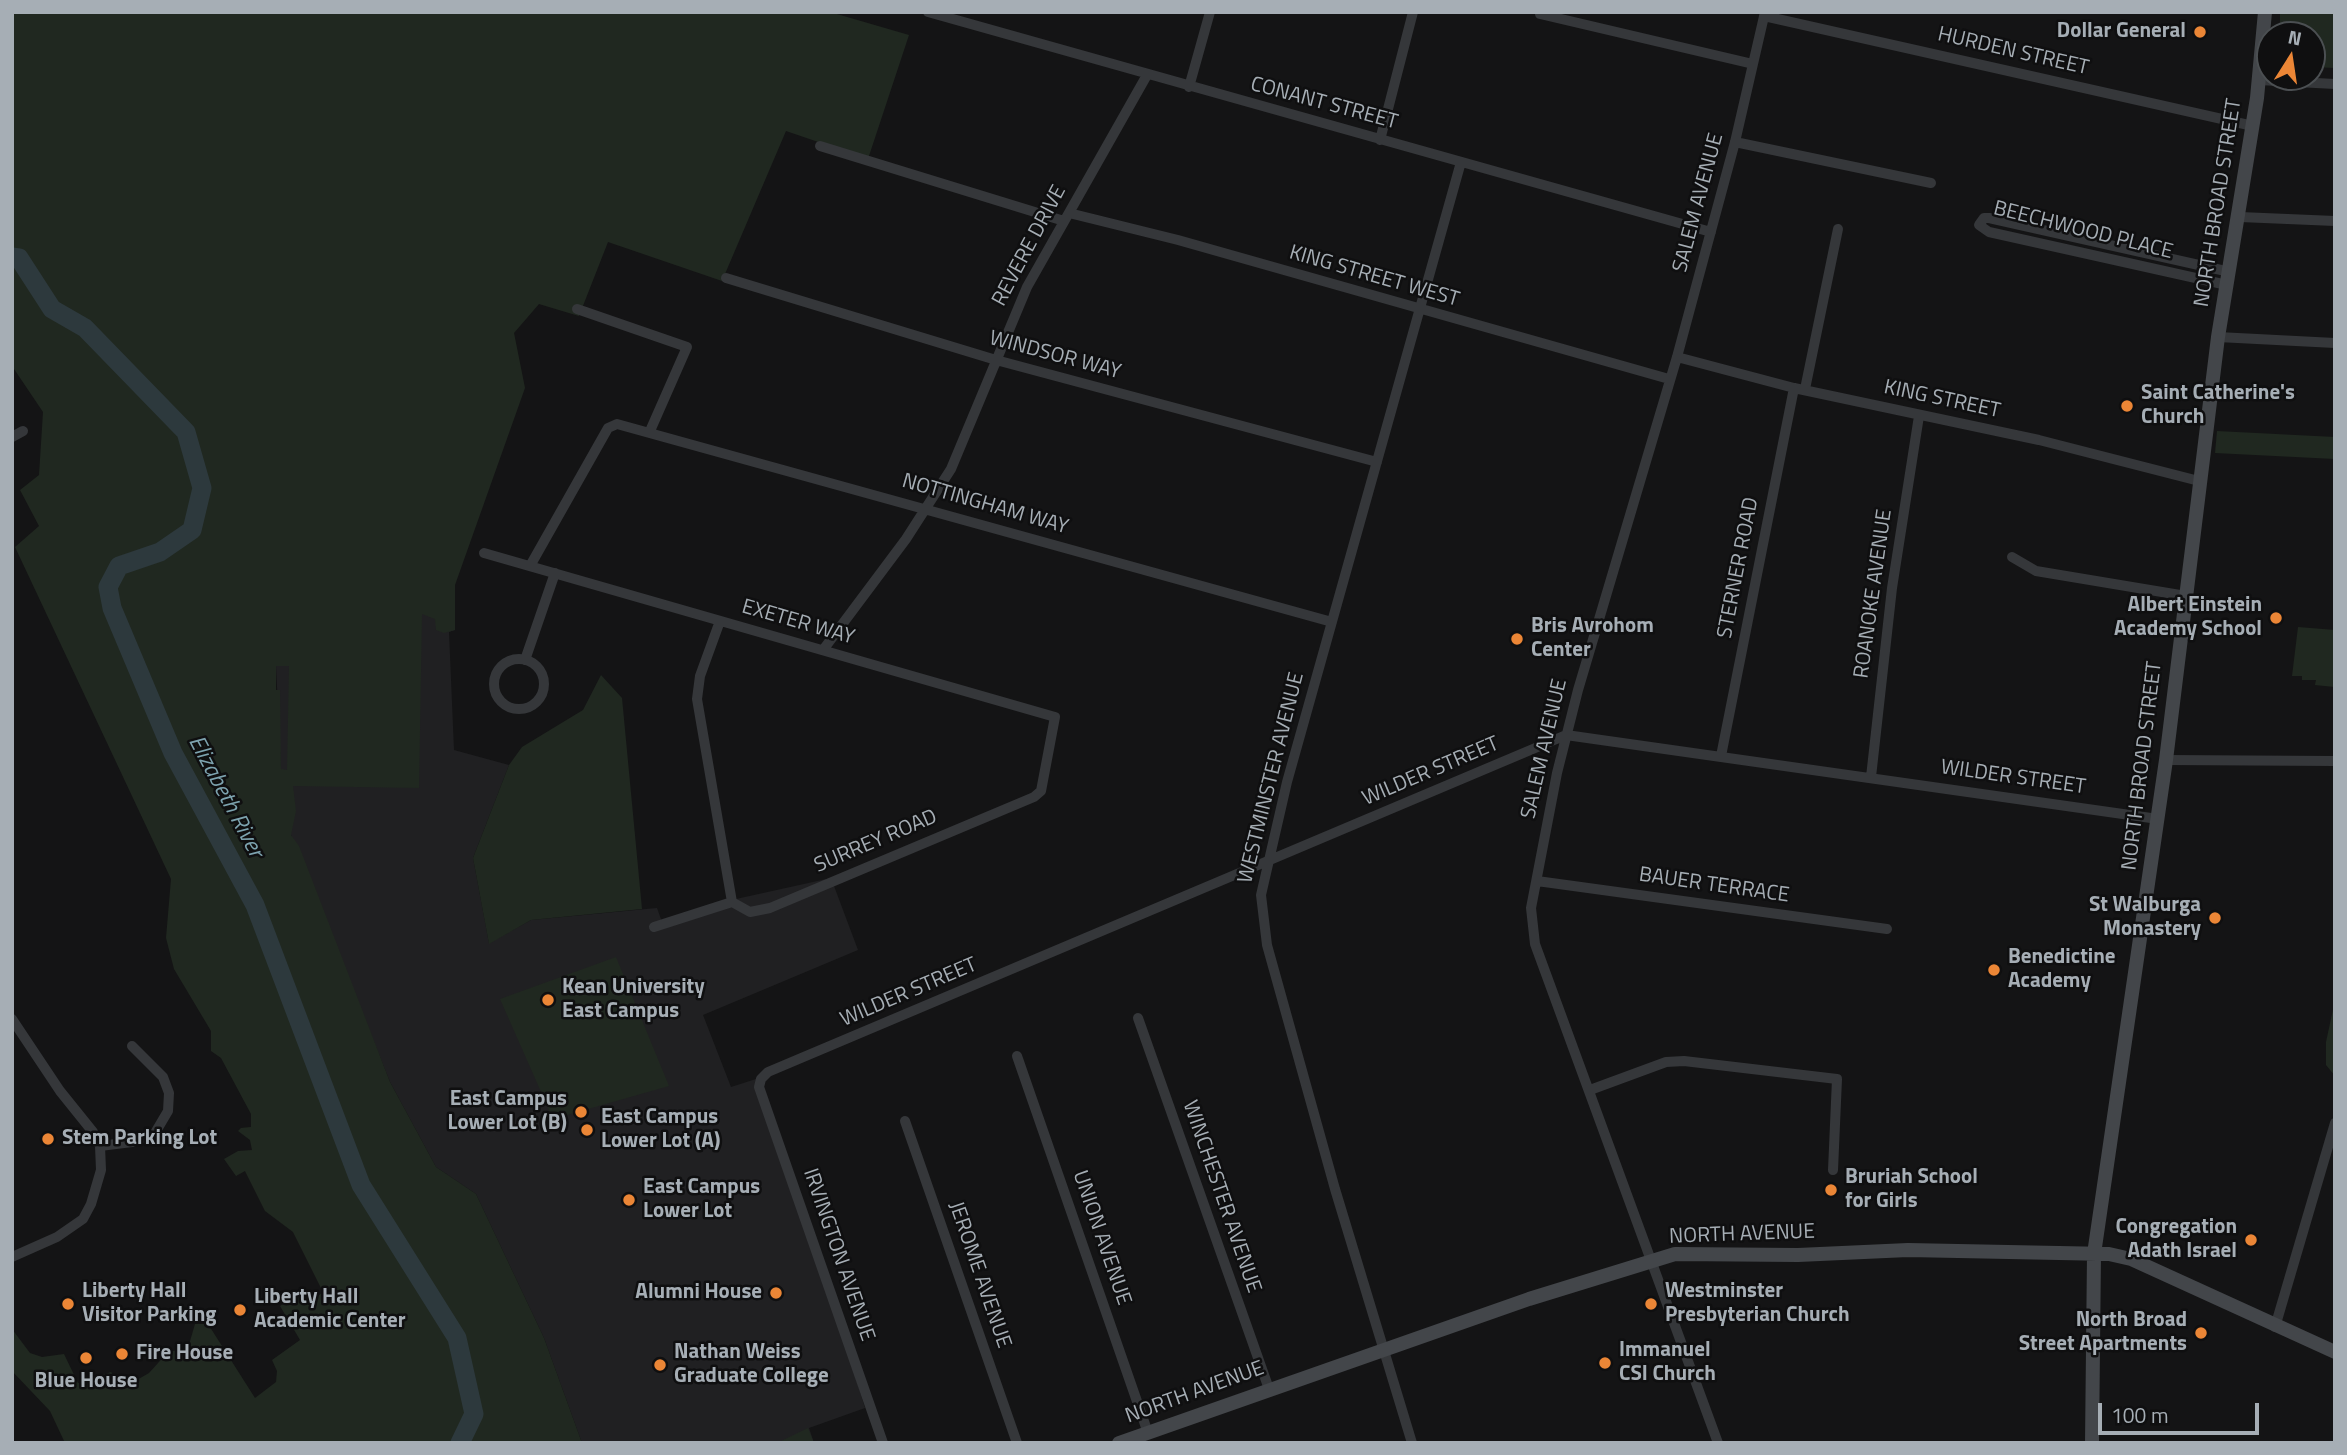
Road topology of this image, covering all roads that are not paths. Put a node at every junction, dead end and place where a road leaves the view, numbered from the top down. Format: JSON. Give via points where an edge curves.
{"nodes":[{"id":1,"x":928,"y":12,"type":"edge"},
{"id":2,"x":1210,"y":12,"type":"edge"},
{"id":3,"x":1413,"y":12,"type":"edge"},
{"id":4,"x":1539,"y":14,"type":"dead end"},
{"id":5,"x":1765,"y":14,"type":"edge"},
{"id":6,"x":955,"y":16,"type":"edge"},
{"id":7,"x":1753,"y":64,"type":"junction"},
{"id":8,"x":1147,"y":75,"type":"junction"},
{"id":9,"x":1189,"y":87,"type":"junction"},
{"id":10,"x":2258,"y":91,"type":"edge"},
{"id":11,"x":2253,"y":126,"type":"junction"},
{"id":12,"x":1380,"y":140,"type":"junction"},
{"id":13,"x":1735,"y":142,"type":"junction"},
{"id":14,"x":820,"y":146,"type":"dead end"},
{"id":15,"x":1461,"y":162,"type":"junction"},
{"id":16,"x":1931,"y":183,"type":"dead end"},
{"id":17,"x":1066,"y":217,"type":"junction"},
{"id":18,"x":2240,"y":217,"type":"junction"},
{"id":19,"x":2335,"y":221,"type":"edge"},
{"id":20,"x":1838,"y":229,"type":"dead end"},
{"id":21,"x":1711,"y":232,"type":"junction"},
{"id":22,"x":2060,"y":234,"type":"junction"},
{"id":23,"x":2057,"y":247,"type":"junction"},
{"id":24,"x":2139,"y":252,"type":"junction"},
{"id":25,"x":2136,"y":264,"type":"junction"},
{"id":26,"x":726,"y":278,"type":"dead end"},
{"id":27,"x":2229,"y":279,"type":"junction"},
{"id":28,"x":577,"y":309,"type":"dead end"},
{"id":29,"x":1419,"y":311,"type":"junction"},
{"id":30,"x":2218,"y":337,"type":"junction"},
{"id":31,"x":2335,"y":343,"type":"edge"},
{"id":32,"x":1677,"y":357,"type":"junction"},
{"id":33,"x":996,"y":360,"type":"junction"},
{"id":34,"x":1669,"y":379,"type":"junction"},
{"id":35,"x":1799,"y":388,"type":"junction"},
{"id":36,"x":1919,"y":416,"type":"junction"},
{"id":37,"x":23,"y":431,"type":"dead end"},
{"id":38,"x":650,"y":431,"type":"junction"},
{"id":39,"x":12,"y":437,"type":"edge"},
{"id":40,"x":1377,"y":462,"type":"junction"},
{"id":41,"x":2199,"y":481,"type":"junction"},
{"id":42,"x":925,"y":508,"type":"junction"},
{"id":43,"x":484,"y":553,"type":"dead end"},
{"id":44,"x":2012,"y":557,"type":"dead end"},
{"id":45,"x":530,"y":566,"type":"junction"},
{"id":46,"x":555,"y":573,"type":"junction"},
{"id":47,"x":2186,"y":596,"type":"junction"},
{"id":48,"x":720,"y":621,"type":"junction"},
{"id":49,"x":1332,"y":622,"type":"junction"},
{"id":50,"x":823,"y":650,"type":"junction"},
{"id":51,"x":525,"y":660,"type":"junction"},
{"id":52,"x":1055,"y":718,"type":"joint"},
{"id":53,"x":1566,"y":735,"type":"junction"},
{"id":54,"x":1721,"y":756,"type":"junction"},
{"id":55,"x":2166,"y":760,"type":"junction"},
{"id":56,"x":2335,"y":761,"type":"edge"},
{"id":57,"x":1871,"y":777,"type":"junction"},
{"id":58,"x":2158,"y":818,"type":"junction"},
{"id":59,"x":1266,"y":862,"type":"junction"},
{"id":60,"x":1536,"y":881,"type":"junction"},
{"id":61,"x":732,"y":902,"type":"junction"},
{"id":62,"x":654,"y":927,"type":"dead end"},
{"id":63,"x":1887,"y":929,"type":"dead end"},
{"id":64,"x":1138,"y":1018,"type":"dead end"},
{"id":65,"x":12,"y":1019,"type":"edge"},
{"id":66,"x":132,"y":1046,"type":"dead end"},
{"id":67,"x":1017,"y":1056,"type":"dead end"},
{"id":68,"x":761,"y":1079,"type":"joint"},
{"id":69,"x":1590,"y":1090,"type":"junction"},
{"id":70,"x":905,"y":1121,"type":"dead end"},
{"id":71,"x":2335,"y":1123,"type":"edge"},
{"id":72,"x":100,"y":1146,"type":"junction"},
{"id":73,"x":1833,"y":1170,"type":"dead end"},
{"id":74,"x":2094,"y":1254,"type":"junction"},
{"id":75,"x":12,"y":1257,"type":"edge"},
{"id":76,"x":1652,"y":1261,"type":"junction"},
{"id":77,"x":2275,"y":1327,"type":"junction"},
{"id":78,"x":1385,"y":1349,"type":"junction"},
{"id":79,"x":2335,"y":1352,"type":"edge"},
{"id":80,"x":1269,"y":1389,"type":"junction"},
{"id":81,"x":1142,"y":1437,"type":"edge"},
{"id":82,"x":883,"y":1443,"type":"edge"},
{"id":83,"x":1017,"y":1443,"type":"edge"},
{"id":84,"x":1119,"y":1443,"type":"edge"},
{"id":85,"x":1412,"y":1443,"type":"edge"},
{"id":86,"x":1720,"y":1443,"type":"edge"},
{"id":87,"x":2092,"y":1443,"type":"edge"}],
"edges":[{"from":1,"to":6,"type":"street","name":"CONANT STREET"},
{"from":2,"to":9,"type":"street"},
{"from":3,"to":12,"type":"street"},
{"from":4,"to":7,"type":"street"},
{"from":5,"to":7,"type":"street","name":"SALEM AVENUE"},
{"from":5,"to":11,"type":"street","name":"HURDEN STREET"},
{"from":6,"to":8,"type":"street","name":"CONANT STREET"},
{"from":7,"to":13,"type":"street","name":"SALEM AVENUE"},
{"from":8,"to":9,"type":"street","name":"CONANT STREET"},
{"from":8,"to":17,"type":"street","name":"REVERE DRIVE"},
{"from":9,"to":12,"type":"street","name":"CONANT STREET"},
{"from":10,"to":11,"type":"main road","name":"NORTH BROAD STREET"},
{"from":11,"to":18,"type":"main road","name":"NORTH BROAD STREET"},
{"from":12,"to":15,"type":"street","name":"CONANT STREET"},
{"from":13,"to":16,"type":"street"},
{"from":13,"to":21,"type":"street","name":"SALEM AVENUE"},
{"from":14,"to":17,"type":"street","name":"KING STREET WEST"},
{"from":15,"to":21,"type":"street","name":"CONANT STREET"},
{"from":15,"to":29,"type":"street","name":"WESTMINSTER AVENUE"},
{"from":17,"to":29,"type":"street","name":"KING STREET WEST","via":[[1178,240]]},
{"from":17,"to":33,"type":"street","name":"REVERE DRIVE","via":[[1027,287]]},
{"from":18,"to":19,"type":"street"},
{"from":18,"to":27,"type":"main road","name":"NORTH BROAD STREET"},
{"from":20,"to":35,"type":"street","name":"STERNER ROAD"},
{"from":21,"to":32,"type":"street","name":"SALEM AVENUE"},
{"from":22,"to":23,"type":"street"},
{"from":22,"to":23,"type":"street","name":"BEECHWOOD PLACE","via":[[1989,218],[1979,225],[1989,232]]},
{"from":22,"to":24,"type":"street","name":"BEECHWOOD PLACE"},
{"from":23,"to":25,"type":"street","name":"BEECHWOOD PLACE"},
{"from":24,"to":25,"type":"street"},
{"from":24,"to":27,"type":"street","name":"BEECHWOOD PLACE"},
{"from":25,"to":27,"type":"street","name":"BEECHWOOD PLACE"},
{"from":26,"to":33,"type":"street","name":"WINDSOR WAY"},
{"from":27,"to":30,"type":"main road","name":"NORTH BROAD STREET"},
{"from":28,"to":38,"type":"street","via":[[687,347]]},
{"from":29,"to":34,"type":"street","name":"KING STREET WEST"},
{"from":29,"to":40,"type":"street","name":"WESTMINSTER AVENUE"},
{"from":30,"to":31,"type":"street"},
{"from":30,"to":41,"type":"main road","name":"NORTH BROAD STREET"},
{"from":32,"to":34,"type":"street","name":"SALEM AVENUE"},
{"from":32,"to":35,"type":"street","name":"KING STREET"},
{"from":33,"to":40,"type":"street","name":"WINDSOR WAY"},
{"from":33,"to":42,"type":"street","name":"REVERE DRIVE","via":[[967,435]]},
{"from":34,"to":53,"type":"street","name":"SALEM AVENUE"},
{"from":35,"to":36,"type":"street","name":"KING STREET"},
{"from":35,"to":54,"type":"street","name":"STERNER ROAD"},
{"from":36,"to":41,"type":"street","name":"KING STREET","via":[[2039,440]]},
{"from":36,"to":57,"type":"street","name":"ROANOKE AVENUE","via":[[1892,588]]},
{"from":37,"to":39,"type":"street"},
{"from":38,"to":42,"type":"street","name":"NOTTINGHAM WAY"},
{"from":38,"to":45,"type":"street","name":"NOTTINGHAM WAY","via":[[617,424],[608,428]]},
{"from":40,"to":49,"type":"street","name":"WESTMINSTER AVENUE"},
{"from":41,"to":47,"type":"main road","name":"NORTH BROAD STREET"},
{"from":42,"to":49,"type":"street","name":"NOTTINGHAM WAY"},
{"from":42,"to":50,"type":"street","name":"REVERE DRIVE"},
{"from":43,"to":45,"type":"street","name":"EXETER WAY"},
{"from":44,"to":47,"type":"street","via":[[2036,571]]},
{"from":45,"to":46,"type":"street","name":"EXETER WAY"},
{"from":46,"to":48,"type":"street","name":"EXETER WAY"},
{"from":46,"to":51,"type":"street"},
{"from":47,"to":55,"type":"main road","name":"NORTH BROAD STREET"},
{"from":48,"to":50,"type":"street","name":"EXETER WAY"},
{"from":48,"to":61,"type":"street","via":[[700,676],[697,699]]},
{"from":49,"to":59,"type":"street","name":"WESTMINSTER AVENUE"},
{"from":50,"to":52,"type":"street","name":"EXETER WAY"},
{"from":51,"to":51,"type":"street","via":[[509,661],[495,678],[496,694],[514,708],[529,706],[543,689],[542,674]]},
{"from":52,"to":61,"type":"street","name":"SURREY ROAD","via":[[1041,791],[1034,797],[770,908],[750,912]]},
{"from":53,"to":54,"type":"street","name":"WILDER STREET"},
{"from":53,"to":59,"type":"street","name":"WILDER STREET"},
{"from":53,"to":60,"type":"street","name":"SALEM AVENUE"},
{"from":54,"to":57,"type":"street","name":"WILDER STREET"},
{"from":55,"to":56,"type":"street"},
{"from":55,"to":58,"type":"main road","name":"NORTH BROAD STREET"},
{"from":57,"to":58,"type":"street","name":"WILDER STREET"},
{"from":58,"to":74,"type":"main road","name":"NORTH BROAD STREET"},
{"from":59,"to":68,"type":"street","name":"WILDER STREET","via":[[768,1072]]},
{"from":59,"to":78,"type":"street","name":"WESTMINSTER AVENUE","via":[[1261,895],[1267,945]]},
{"from":60,"to":63,"type":"street","name":"BAUER TERRACE"},
{"from":60,"to":69,"type":"street","name":"SALEM AVENUE","via":[[1531,908],[1535,944]]},
{"from":61,"to":62,"type":"street"},
{"from":64,"to":80,"type":"street","name":"WINCHESTER AVENUE"},
{"from":65,"to":72,"type":"street"},
{"from":66,"to":72,"type":"street","via":[[163,1077],[169,1093],[168,1111],[155,1133]]},
{"from":67,"to":81,"type":"street","name":"UNION AVENUE"},
{"from":68,"to":82,"type":"street","name":"IRVINGTON AVENUE"},
{"from":69,"to":73,"type":"street","via":[[1666,1062],[1684,1061],[1837,1080]]},
{"from":69,"to":76,"type":"street","name":"SALEM AVENUE"},
{"from":70,"to":83,"type":"street","name":"JEROME AVENUE"},
{"from":71,"to":77,"type":"street"},
{"from":72,"to":75,"type":"street","via":[[98,1183],[83,1219],[57,1237]]},
{"from":74,"to":76,"type":"main road","name":"NORTH AVENUE","via":[[1908,1250],[1675,1254]]},
{"from":74,"to":77,"type":"main road","name":"NORTH AVENUE","via":[[2131,1259]]},
{"from":74,"to":87,"type":"main road","name":"NORTH BROAD STREET"},
{"from":76,"to":78,"type":"main road","name":"NORTH AVENUE"},
{"from":76,"to":86,"type":"street","name":"SALEM AVENUE"},
{"from":77,"to":79,"type":"main road","name":"NORTH AVENUE"},
{"from":78,"to":80,"type":"main road","name":"NORTH AVENUE"},
{"from":78,"to":85,"type":"street","name":"WESTMINSTER AVENUE"},
{"from":80,"to":81,"type":"main road","name":"NORTH AVENUE"},
{"from":81,"to":84,"type":"main road","name":"NORTH AVENUE"}]}
